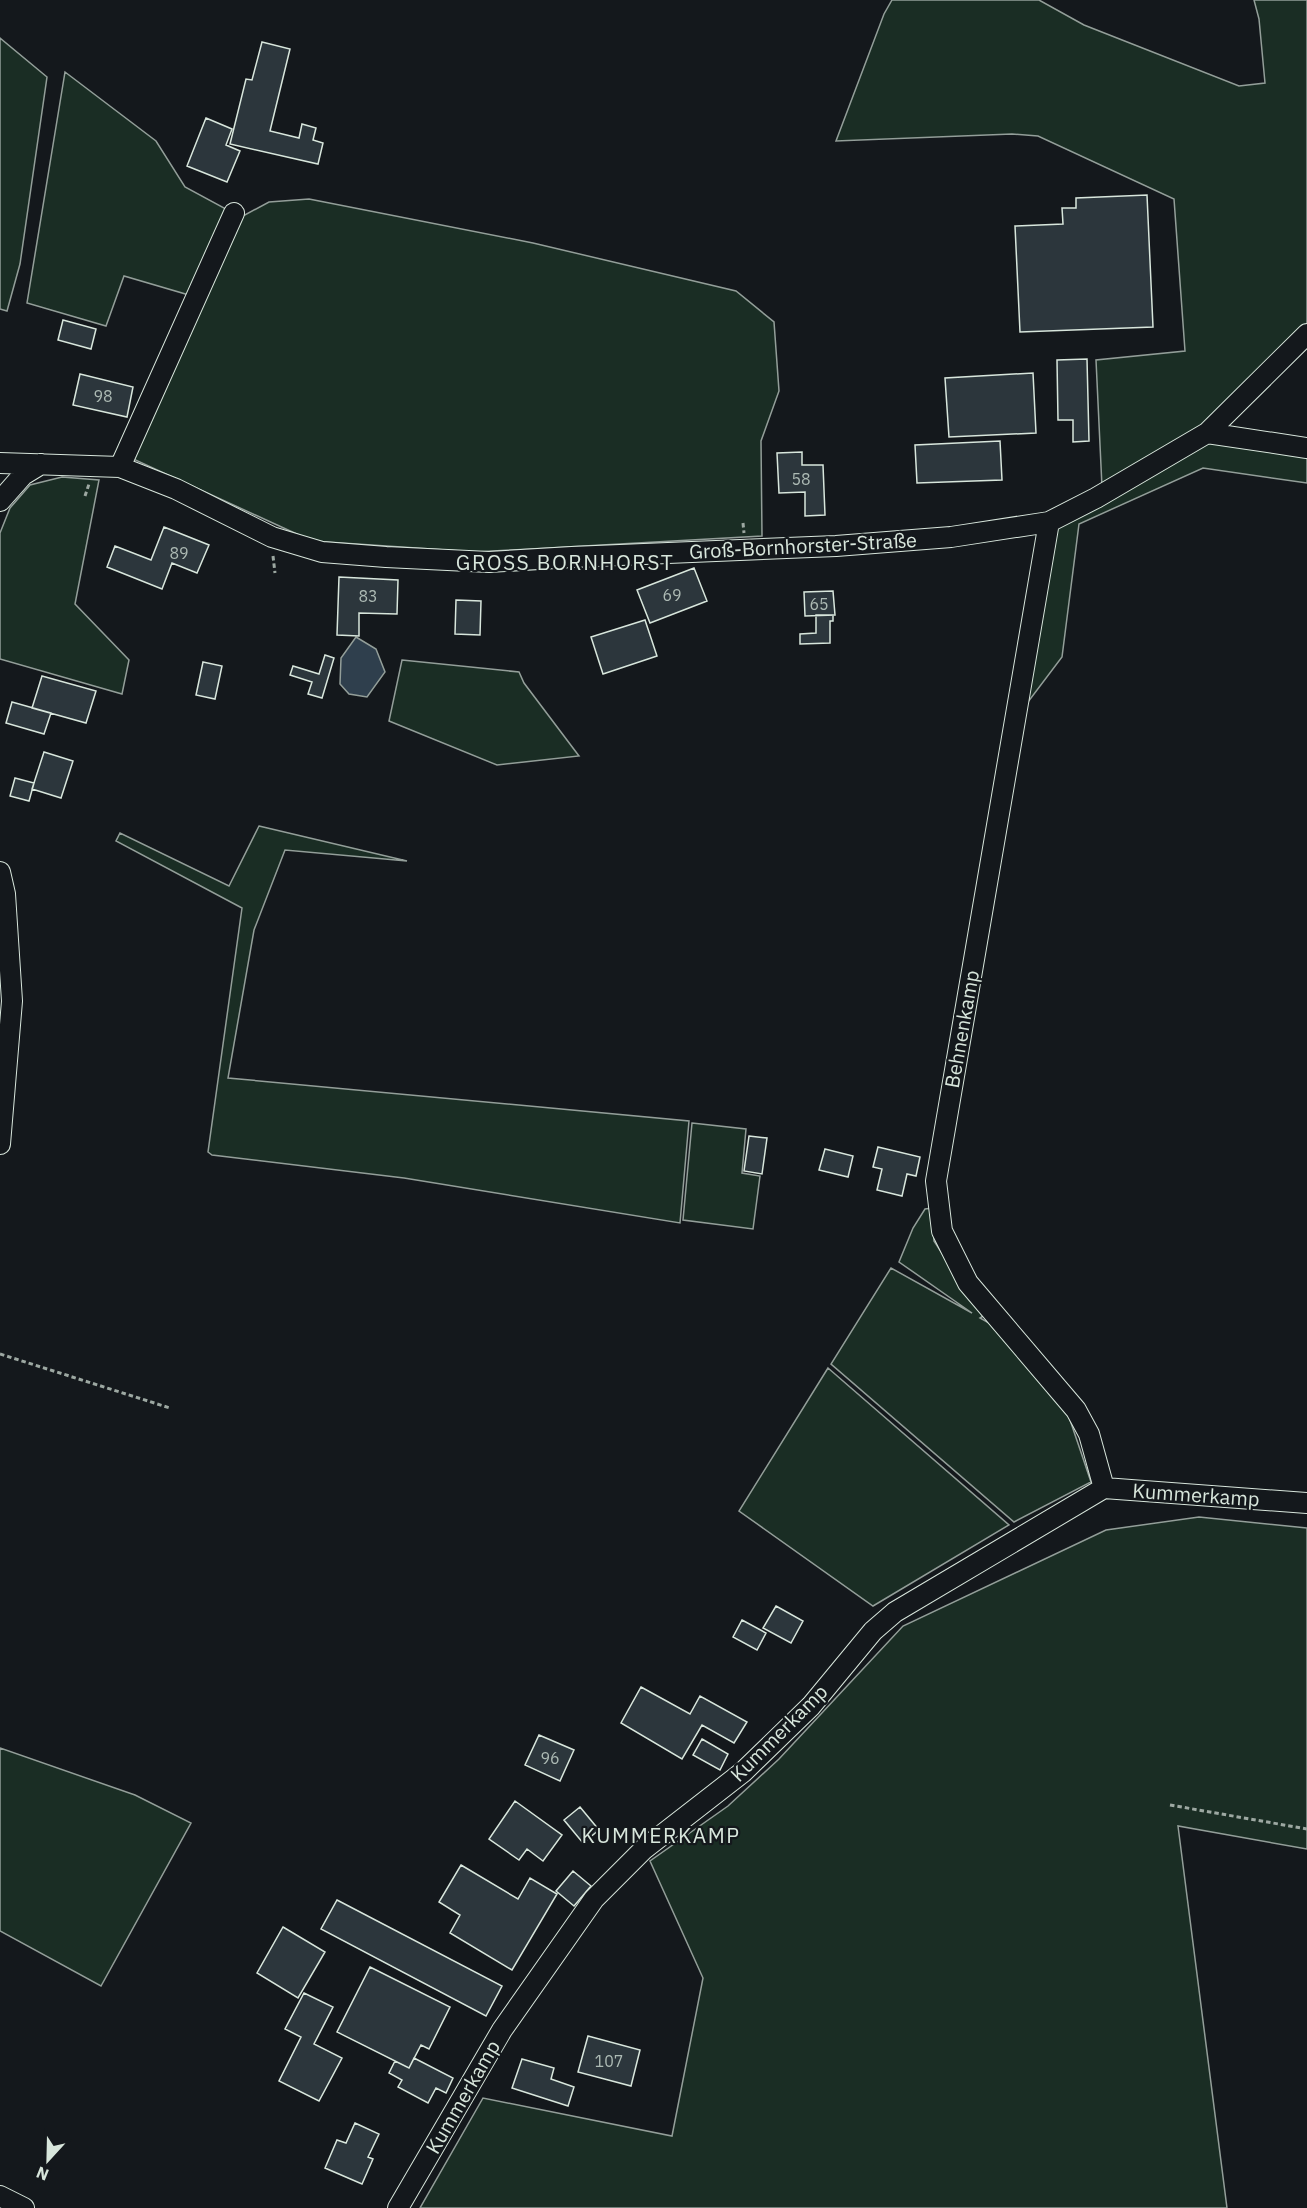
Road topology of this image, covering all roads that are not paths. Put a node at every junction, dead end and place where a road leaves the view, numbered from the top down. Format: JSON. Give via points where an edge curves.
{"nodes":[{"id":1,"x":234,"y":213,"type":"dead end"},
{"id":2,"x":1307,"y":334,"type":"edge"},
{"id":3,"x":1207,"y":433,"type":"junction"},
{"id":4,"x":1307,"y":448,"type":"edge"},
{"id":5,"x":0,"y":463,"type":"edge"},
{"id":6,"x":41,"y":464,"type":"junction"},
{"id":7,"x":120,"y":468,"type":"junction"},
{"id":8,"x":0,"y":501,"type":"edge"},
{"id":9,"x":1049,"y":522,"type":"junction"},
{"id":10,"x":0,"y":872,"type":"edge"},
{"id":11,"x":0,"y":1144,"type":"edge"},
{"id":12,"x":1104,"y":1488,"type":"junction"},
{"id":13,"x":1307,"y":1503,"type":"edge"},
{"id":14,"x":0,"y":2196,"type":"edge"},
{"id":15,"x":24,"y":2208,"type":"edge"},
{"id":16,"x":398,"y":2208,"type":"edge"}],
"edges":[{"from":1,"to":7,"type":"street"},
{"from":2,"to":3,"type":"street","name":"Groß-Bornhorster-Straße"},
{"from":3,"to":4,"type":"street"},
{"from":3,"to":9,"type":"street","name":"Groß-Bornhorster-Straße"},
{"from":5,"to":6,"type":"street","name":"Groß-Bornhorster-Straße"},
{"from":6,"to":7,"type":"street","name":"Groß-Bornhorster-Straße"},
{"from":6,"to":8,"type":"street","via":[[23,475]]},
{"from":7,"to":9,"type":"street","name":"Groß-Bornhorster-Straße","via":[[176,489],[272,537],[322,552],[386,557],[489,562],[836,546],[951,537]]},
{"from":9,"to":12,"type":"street","name":"Behnenkamp","via":[[936,1181],[942,1231],[968,1283],[1076,1410],[1089,1434]]},
{"from":10,"to":11,"type":"street","via":[[12,1000]]},
{"from":12,"to":13,"type":"street","name":"Kummerkamp"},
{"from":12,"to":16,"type":"street","name":"Kummerkamp","via":[[895,1612],[873,1631],[811,1706],[743,1772],[644,1849],[594,1899],[502,2030]]},
{"from":14,"to":15,"type":"street"}]}
